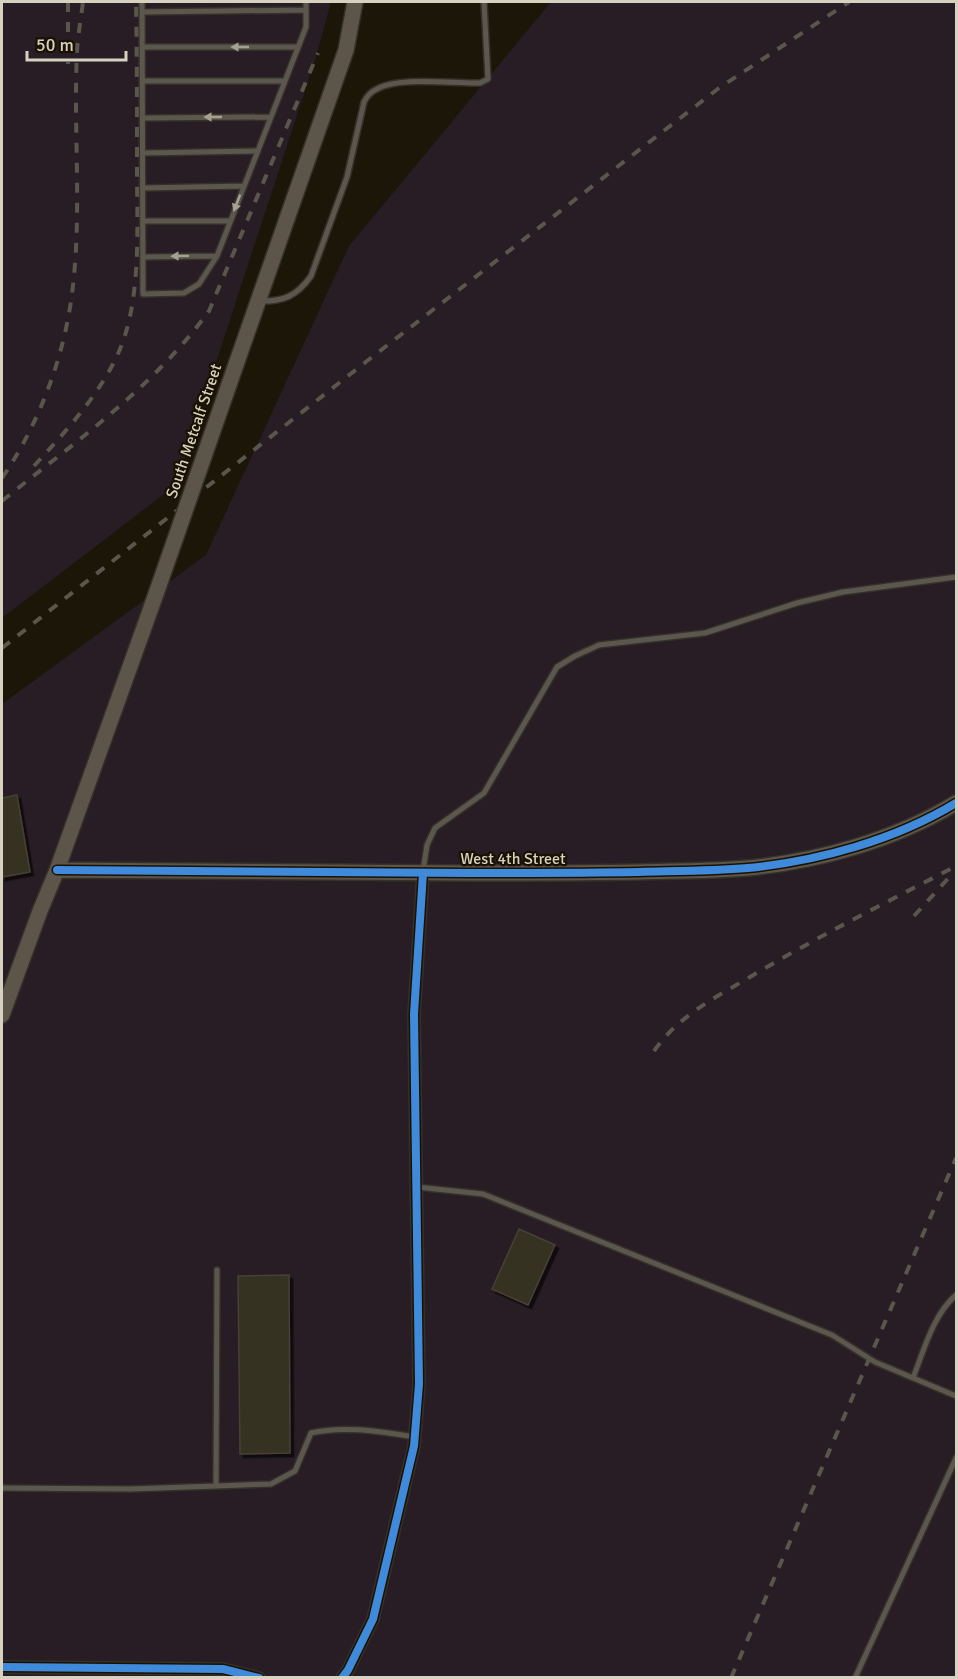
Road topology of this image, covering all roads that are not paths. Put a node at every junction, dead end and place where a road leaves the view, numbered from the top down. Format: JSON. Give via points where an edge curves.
{"nodes":[{"id":1,"x":142,"y":2,"type":"edge"},
{"id":2,"x":306,"y":2,"type":"edge"},
{"id":3,"x":355,"y":2,"type":"edge"},
{"id":4,"x":484,"y":2,"type":"edge"},
{"id":5,"x":306,"y":10,"type":"junction"},
{"id":6,"x":142,"y":12,"type":"junction"},
{"id":7,"x":143,"y":47,"type":"junction"},
{"id":8,"x":298,"y":47,"type":"junction"},
{"id":9,"x":143,"y":81,"type":"junction"},
{"id":10,"x":285,"y":81,"type":"junction"},
{"id":11,"x":143,"y":117,"type":"junction"},
{"id":12,"x":271,"y":117,"type":"junction"},
{"id":13,"x":258,"y":151,"type":"junction"},
{"id":14,"x":143,"y":153,"type":"junction"},
{"id":15,"x":244,"y":186,"type":"junction"},
{"id":16,"x":143,"y":188,"type":"junction"},
{"id":17,"x":143,"y":221,"type":"junction"},
{"id":18,"x":230,"y":221,"type":"junction"},
{"id":19,"x":217,"y":256,"type":"junction"},
{"id":20,"x":143,"y":257,"type":"junction"},
{"id":21,"x":256,"y":307,"type":"junction"},
{"id":22,"x":957,"y":577,"type":"edge"},
{"id":23,"x":957,"y":803,"type":"edge"},
{"id":24,"x":57,"y":870,"type":"junction"},
{"id":25,"x":423,"y":873,"type":"junction"},
{"id":26,"x":2,"y":1015,"type":"edge"},
{"id":27,"x":417,"y":1187,"type":"junction"},
{"id":28,"x":217,"y":1270,"type":"dead end"},
{"id":29,"x":957,"y":1294,"type":"edge"},
{"id":30,"x":913,"y":1378,"type":"junction"},
{"id":31,"x":957,"y":1396,"type":"edge"},
{"id":32,"x":415,"y":1437,"type":"junction"},
{"id":33,"x":957,"y":1458,"type":"edge"},
{"id":34,"x":216,"y":1486,"type":"junction"},
{"id":35,"x":2,"y":1488,"type":"edge"},
{"id":36,"x":2,"y":1667,"type":"edge"},
{"id":37,"x":152,"y":1673,"type":"edge"},
{"id":38,"x":259,"y":1677,"type":"edge"},
{"id":39,"x":342,"y":1677,"type":"edge"},
{"id":40,"x":855,"y":1677,"type":"edge"}],
"edges":[{"from":1,"to":6,"type":"lane"},
{"from":2,"to":5,"type":"lane"},
{"from":3,"to":21,"type":"main road","name":"South Metcalf Street","via":[[342,62]]},
{"from":4,"to":21,"type":"lane","via":[[488,79],[480,83],[392,84],[368,94],[347,177],[311,276],[290,297]]},
{"from":5,"to":6,"type":"lane"},
{"from":5,"to":8,"type":"lane","via":[[306,27]]},
{"from":6,"to":7,"type":"lane"},
{"from":8,"to":7,"type":"lane","one_way":true},
{"from":7,"to":9,"type":"lane"},
{"from":8,"to":10,"type":"lane"},
{"from":9,"to":10,"type":"lane"},
{"from":9,"to":11,"type":"lane"},
{"from":10,"to":12,"type":"lane"},
{"from":12,"to":11,"type":"lane","one_way":true},
{"from":11,"to":14,"type":"lane"},
{"from":12,"to":13,"type":"lane"},
{"from":13,"to":14,"type":"lane"},
{"from":13,"to":15,"type":"lane"},
{"from":14,"to":16,"type":"lane"},
{"from":15,"to":16,"type":"lane"},
{"from":15,"to":18,"type":"lane","one_way":true},
{"from":16,"to":17,"type":"lane"},
{"from":17,"to":18,"type":"lane"},
{"from":17,"to":20,"type":"lane"},
{"from":18,"to":19,"type":"lane"},
{"from":19,"to":20,"type":"lane","one_way":true},
{"from":19,"to":20,"type":"lane","via":[[199,284],[184,292],[143,294]]},
{"from":21,"to":24,"type":"main road","name":"South Metcalf Street","bridge":true},
{"from":22,"to":25,"type":"lane","via":[[843,592],[705,633],[599,645],[575,656],[556,667],[484,793],[435,828],[427,845]]},
{"from":23,"to":25,"type":"main road","name":"West 4th Street","via":[[869,842],[825,855],[750,868]]},
{"from":24,"to":25,"type":"main road","name":"West 4th Street"},
{"from":24,"to":26,"type":"main road","name":"South Metcalf Street"},
{"from":25,"to":27,"type":"street","via":[[414,1014]]},
{"from":27,"to":30,"type":"lane","via":[[483,1194],[831,1335],[875,1362]]},
{"from":27,"to":32,"type":"street","via":[[419,1384]]},
{"from":28,"to":34,"type":"lane"},
{"from":29,"to":30,"type":"lane","via":[[936,1322]]},
{"from":30,"to":31,"type":"lane"},
{"from":32,"to":34,"type":"lane","via":[[382,1432],[311,1433],[295,1471],[279,1480],[271,1484]]},
{"from":32,"to":39,"type":"street","via":[[373,1619]]},
{"from":33,"to":40,"type":"lane"},
{"from":34,"to":35,"type":"lane"},
{"from":36,"to":37,"type":"street"},
{"from":37,"to":38,"type":"street","via":[[223,1669]]}]}
